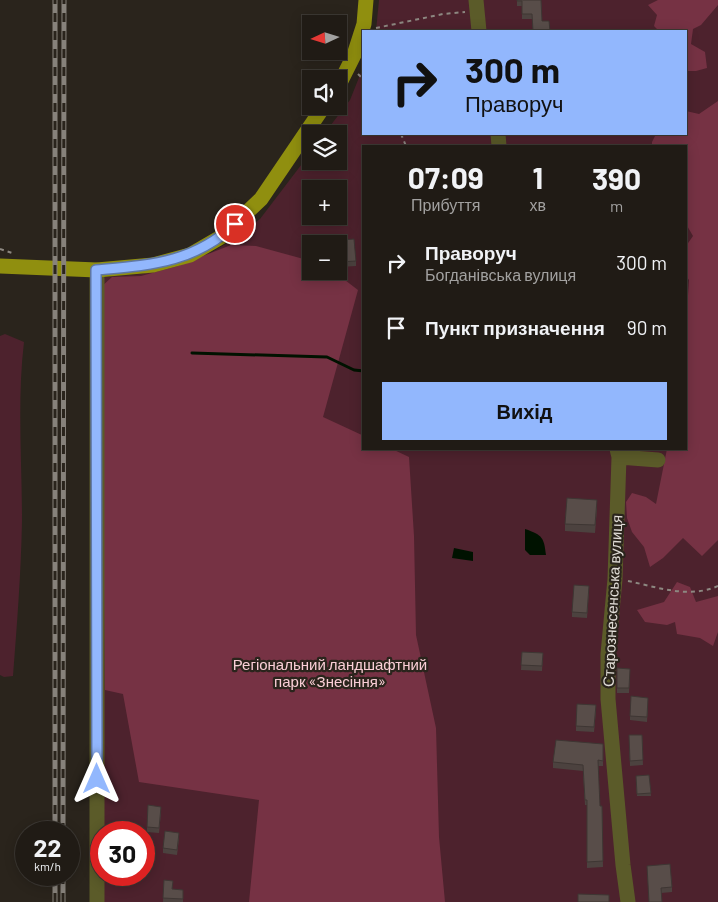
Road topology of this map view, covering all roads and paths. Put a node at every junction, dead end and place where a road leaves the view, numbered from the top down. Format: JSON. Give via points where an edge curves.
{"nodes":[{"id":1,"x":366,"y":0,"type":"edge"},
{"id":2,"x":477,"y":5,"type":"edge"},
{"id":3,"x":362,"y":30,"type":"junction"},
{"id":4,"x":479,"y":30,"type":"edge"},
{"id":5,"x":346,"y":70,"type":"edge"},
{"id":6,"x":318,"y":115,"type":"edge"},
{"id":7,"x":0,"y":266,"type":"edge"},
{"id":8,"x":96,"y":270,"type":"junction"},
{"id":9,"x":618,"y":453,"type":"edge"},
{"id":10,"x":658,"y":460,"type":"dead end"},
{"id":11,"x":615,"y":579,"type":"junction"},
{"id":12,"x":718,"y":586,"type":"edge"},
{"id":13,"x":97,"y":902,"type":"edge"},
{"id":14,"x":628,"y":902,"type":"edge"}],
"edges":[{"from":1,"to":3,"type":"main road"},
{"from":2,"to":3,"type":"path"},
{"from":2,"to":4,"type":"street"},
{"from":3,"to":5,"type":"main road"},
{"from":6,"to":8,"type":"main road","via":[[261,199],[222,237],[190,255],[153,265]]},
{"from":7,"to":8,"type":"main road"},
{"from":8,"to":13,"type":"street"},
{"from":9,"to":10,"type":"street"},
{"from":9,"to":11,"type":"street","name":"Старознесенська вулиця"},
{"from":11,"to":12,"type":"path","via":[[685,593],[707,591]]},
{"from":11,"to":14,"type":"street","name":"Старознесенська вулиця","via":[[608,654],[608,699]]}]}
